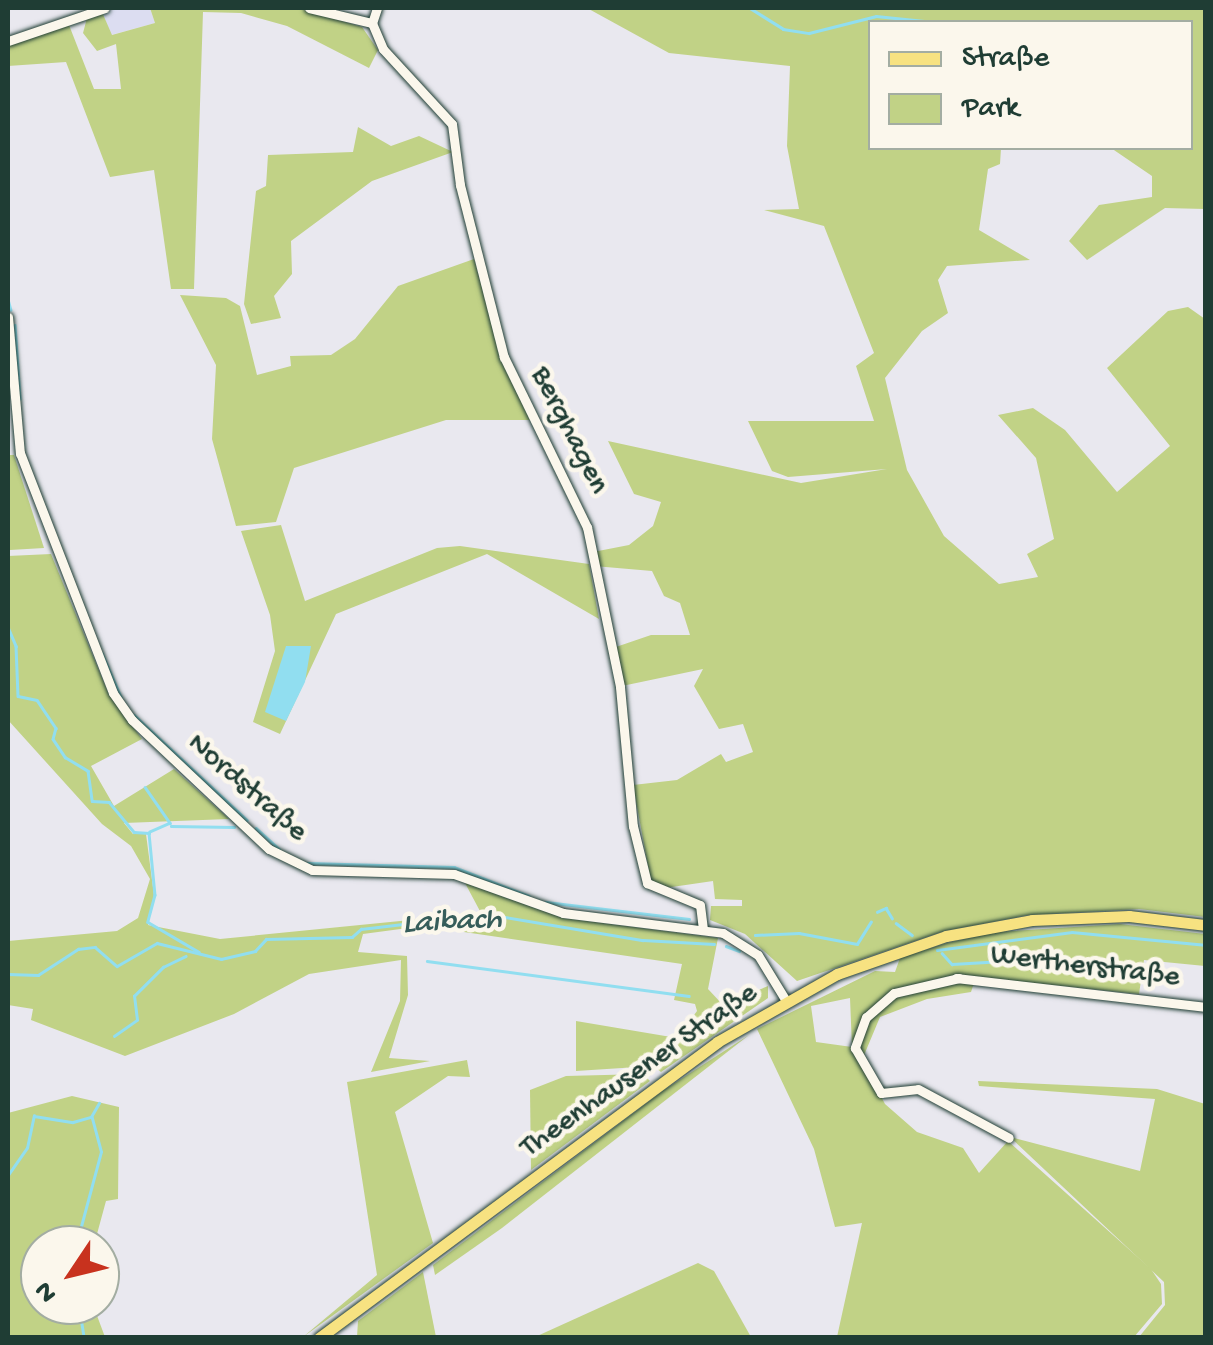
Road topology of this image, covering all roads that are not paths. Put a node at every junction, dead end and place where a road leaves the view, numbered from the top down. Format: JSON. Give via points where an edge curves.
{"nodes":[{"id":1,"x":106,"y":8,"type":"edge"},
{"id":2,"x":309,"y":8,"type":"edge"},
{"id":3,"x":378,"y":8,"type":"edge"},
{"id":4,"x":372,"y":23,"type":"junction"},
{"id":5,"x":8,"y":41,"type":"edge"},
{"id":6,"x":8,"y":318,"type":"edge"},
{"id":7,"x":1206,"y":925,"type":"edge"},
{"id":8,"x":704,"y":929,"type":"junction"},
{"id":9,"x":785,"y":999,"type":"junction"},
{"id":10,"x":1206,"y":1007,"type":"edge"},
{"id":11,"x":1009,"y":1138,"type":"dead end"},
{"id":12,"x":319,"y":1338,"type":"edge"}],
"edges":[{"from":1,"to":5,"type":"street"},
{"from":2,"to":4,"type":"street"},
{"from":3,"to":4,"type":"street"},
{"from":4,"to":8,"type":"street","name":"Berghagen","via":[[391,60],[452,124],[460,185],[504,357],[587,528],[620,687],[642,870],[656,892],[700,905]]},
{"from":6,"to":8,"type":"street","name":"Nordstraße","via":[[20,453],[113,693],[132,720],[269,849],[312,870],[454,874],[564,914]]},
{"from":7,"to":9,"type":"main road","name":"Theenhausener Straße","via":[[1090,915],[976,929],[878,958]]},
{"from":8,"to":9,"type":"street","name":"Nordstraße","via":[[750,948]]},
{"from":9,"to":12,"type":"main road","name":"Theenhausener Straße","via":[[659,1083]]},
{"from":10,"to":11,"type":"street","name":"Wertherstraße","via":[[954,977],[894,993],[866,1017],[855,1048],[882,1092],[918,1090]]}]}
